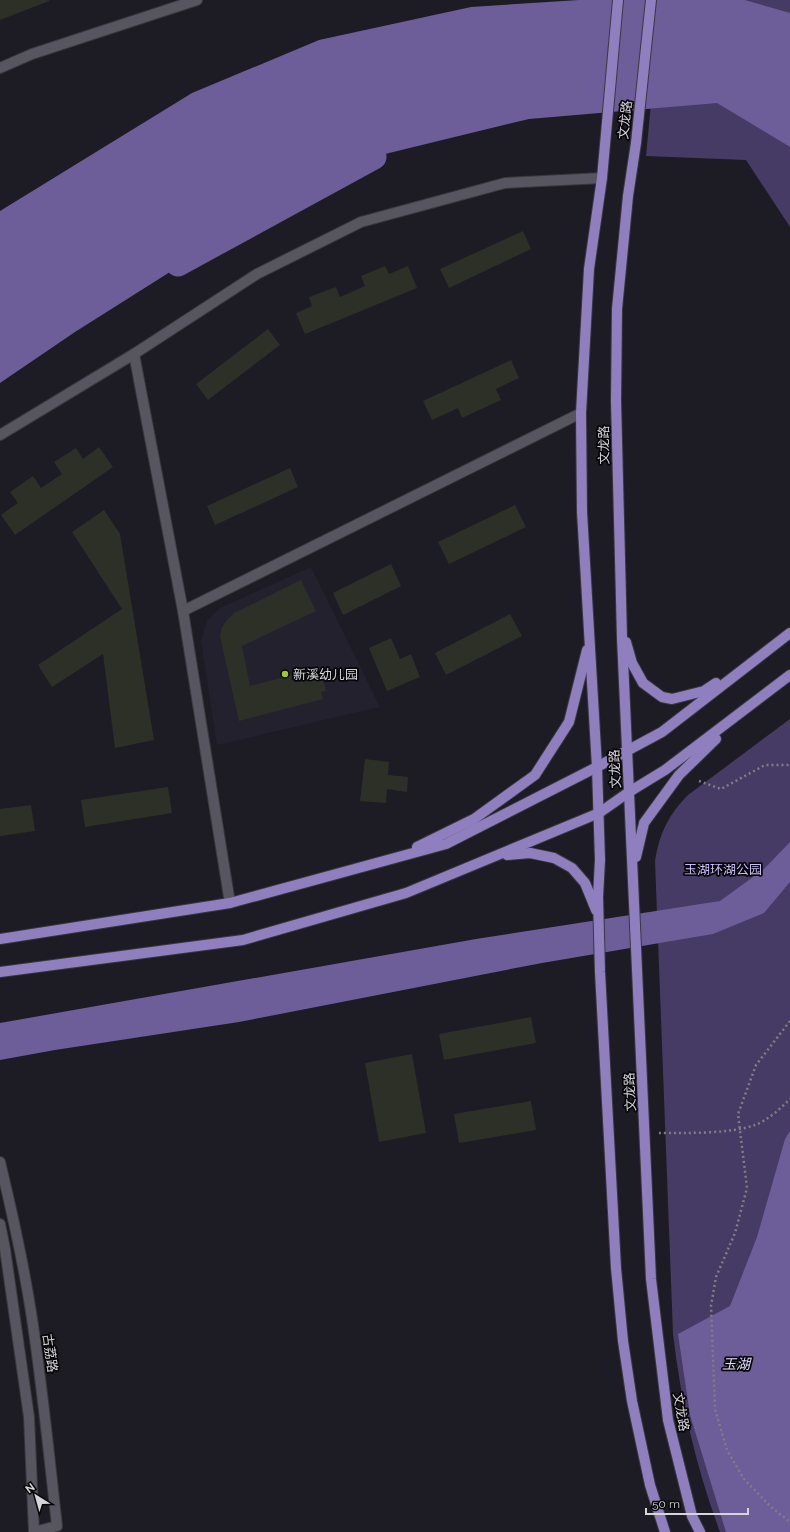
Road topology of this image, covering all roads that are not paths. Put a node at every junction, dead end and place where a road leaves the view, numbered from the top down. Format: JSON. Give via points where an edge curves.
{"nodes":[{"id":1,"x":197,"y":0,"type":"edge"},
{"id":2,"x":618,"y":0,"type":"edge"},
{"id":3,"x":651,"y":0,"type":"edge"},
{"id":4,"x":0,"y":68,"type":"edge"},
{"id":5,"x":602,"y":178,"type":"junction"},
{"id":6,"x":134,"y":354,"type":"junction"},
{"id":7,"x":581,"y":412,"type":"junction"},
{"id":8,"x":0,"y":435,"type":"edge"},
{"id":9,"x":183,"y":611,"type":"junction"},
{"id":10,"x":622,"y":625,"type":"junction"},
{"id":11,"x":790,"y":632,"type":"edge"},
{"id":12,"x":589,"y":640,"type":"junction"},
{"id":13,"x":790,"y":675,"type":"edge"},
{"id":14,"x":747,"y":708,"type":"junction"},
{"id":15,"x":627,"y":750,"type":"junction"},
{"id":16,"x":597,"y":767,"type":"junction"},
{"id":17,"x":629,"y":792,"type":"junction"},
{"id":18,"x":599,"y":813,"type":"junction"},
{"id":19,"x":497,"y":856,"type":"junction"},
{"id":20,"x":398,"y":857,"type":"junction"},
{"id":21,"x":633,"y":869,"type":"junction"},
{"id":22,"x":230,"y":903,"type":"junction"},
{"id":23,"x":599,"y":918,"type":"junction"},
{"id":24,"x":0,"y":940,"type":"edge"},
{"id":25,"x":0,"y":972,"type":"edge"},
{"id":26,"x":0,"y":1162,"type":"edge"},
{"id":27,"x":0,"y":1224,"type":"edge"},
{"id":28,"x":34,"y":1532,"type":"edge"},
{"id":29,"x":665,"y":1532,"type":"edge"},
{"id":30,"x":700,"y":1532,"type":"edge"}],
"edges":[{"from":1,"to":4,"type":"street","via":[[32,54]]},
{"from":2,"to":5,"type":"main road","name":"文龙路"},
{"from":3,"to":10,"type":"main road","name":"文龙路","via":[[617,309],[616,400]]},
{"from":5,"to":6,"type":"street","via":[[505,183],[361,222],[257,274]]},
{"from":5,"to":7,"type":"main road","name":"文龙路","via":[[589,269]]},
{"from":6,"to":8,"type":"street"},
{"from":6,"to":9,"type":"street"},
{"from":7,"to":9,"type":"street"},
{"from":7,"to":12,"type":"main road","name":"文龙路","via":[[582,512]]},
{"from":9,"to":22,"type":"street"},
{"from":10,"to":11,"type":"main road","via":[[632,663],[643,683],[662,697],[672,699],[704,691]]},
{"from":10,"to":15,"type":"main road","name":"文龙路"},
{"from":11,"to":15,"type":"main road","via":[[662,732]]},
{"from":12,"to":16,"type":"main road","name":"文龙路"},
{"from":12,"to":20,"type":"main road","via":[[569,722],[535,775],[474,819]]},
{"from":13,"to":14,"type":"main road"},
{"from":14,"to":17,"type":"main road","via":[[665,770]]},
{"from":14,"to":21,"type":"main road","via":[[680,775],[644,824]]},
{"from":15,"to":16,"type":"main road"},
{"from":15,"to":17,"type":"main road","name":"文龙路"},
{"from":16,"to":18,"type":"main road","name":"文龙路"},
{"from":16,"to":20,"type":"main road","via":[[446,844]]},
{"from":17,"to":18,"type":"main road"},
{"from":17,"to":21,"type":"main road","name":"文龙路"},
{"from":18,"to":19,"type":"main road"},
{"from":18,"to":23,"type":"main road","name":"文龙路"},
{"from":19,"to":23,"type":"main road","via":[[530,853],[554,858],[572,868],[585,883]]},
{"from":19,"to":25,"type":"main road","via":[[406,894],[244,940]]},
{"from":20,"to":22,"type":"main road"},
{"from":21,"to":30,"type":"main road","name":"文龙路","via":[[651,1279],[668,1420],[692,1516]]},
{"from":22,"to":24,"type":"main road"},
{"from":23,"to":29,"type":"main road","name":"文龙路","via":[[616,1268],[623,1341],[632,1401],[650,1485]]},
{"from":26,"to":28,"type":"street","name":"古荔路","via":[[31,1311],[57,1526]]},
{"from":27,"to":28,"type":"street","name":"古荔路","via":[[29,1417]]}]}
